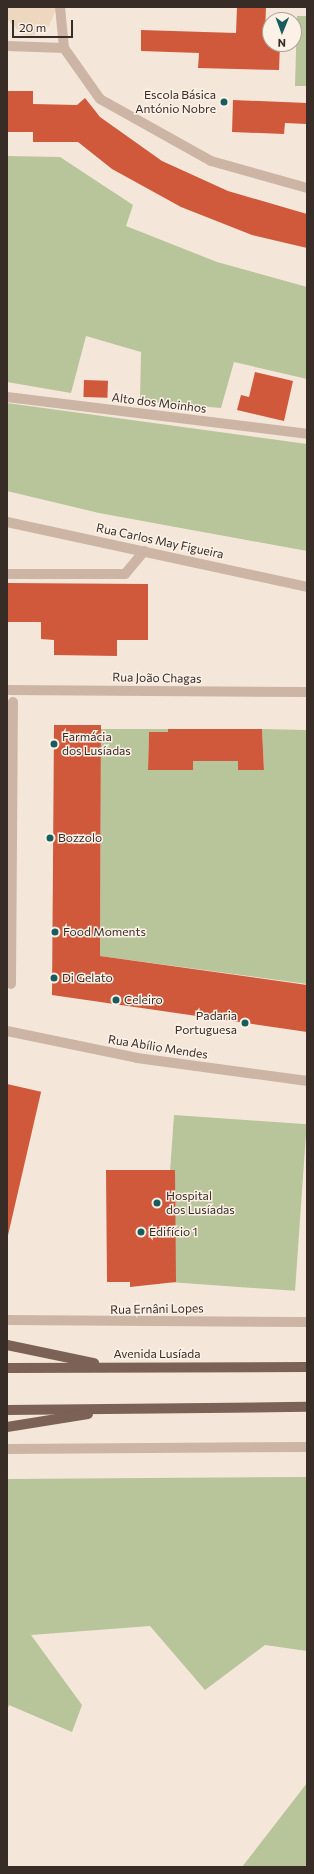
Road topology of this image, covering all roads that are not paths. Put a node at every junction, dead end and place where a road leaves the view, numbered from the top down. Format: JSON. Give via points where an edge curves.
{"nodes":[{"id":1,"x":60,"y":7,"type":"edge"},
{"id":2,"x":7,"y":46,"type":"edge"},
{"id":3,"x":64,"y":48,"type":"junction"},
{"id":4,"x":307,"y":188,"type":"edge"},
{"id":5,"x":7,"y":397,"type":"edge"},
{"id":6,"x":307,"y":434,"type":"edge"},
{"id":7,"x":7,"y":522,"type":"edge"},
{"id":8,"x":144,"y":551,"type":"junction"},
{"id":9,"x":7,"y":574,"type":"edge"},
{"id":10,"x":307,"y":587,"type":"edge"},
{"id":11,"x":7,"y":690,"type":"edge"},
{"id":12,"x":307,"y":692,"type":"edge"},
{"id":13,"x":12,"y":702,"type":"dead end"},
{"id":14,"x":11,"y":984,"type":"dead end"},
{"id":15,"x":7,"y":1031,"type":"edge"},
{"id":16,"x":307,"y":1081,"type":"edge"},
{"id":17,"x":7,"y":1320,"type":"edge"},
{"id":18,"x":307,"y":1322,"type":"edge"},
{"id":19,"x":7,"y":1345,"type":"edge"},
{"id":20,"x":307,"y":1366,"type":"edge"},
{"id":21,"x":114,"y":1367,"type":"junction"},
{"id":22,"x":7,"y":1368,"type":"edge"},
{"id":23,"x":307,"y":1408,"type":"edge"},
{"id":24,"x":124,"y":1409,"type":"junction"},
{"id":25,"x":7,"y":1410,"type":"edge"},
{"id":26,"x":7,"y":1426,"type":"edge"},
{"id":27,"x":307,"y":1447,"type":"edge"},
{"id":28,"x":7,"y":1449,"type":"edge"}],
"edges":[{"from":1,"to":3,"type":"street"},
{"from":2,"to":3,"type":"street"},
{"from":3,"to":4,"type":"street","via":[[100,99],[211,161]]},
{"from":5,"to":6,"type":"street","name":"Alto dos Moinhos"},
{"from":7,"to":8,"type":"street","name":"Rua Carlos May Figueira"},
{"from":8,"to":9,"type":"street","via":[[125,574]]},
{"from":8,"to":10,"type":"street","name":"Rua Carlos May Figueira"},
{"from":11,"to":12,"type":"street","name":"Rua João Chagas"},
{"from":13,"to":14,"type":"street"},
{"from":15,"to":16,"type":"street","name":"Rua Abílio Mendes","via":[[137,1058]]},
{"from":17,"to":18,"type":"street","name":"Rua Ernâni Lopes"},
{"from":19,"to":21,"type":"main road"},
{"from":20,"to":21,"type":"main road","name":"Avenida Lusíada"},
{"from":21,"to":22,"type":"main road","name":"Avenida Lusíada"},
{"from":23,"to":24,"type":"main road"},
{"from":24,"to":25,"type":"main road"},
{"from":24,"to":26,"type":"main road"},
{"from":27,"to":28,"type":"street"}]}
